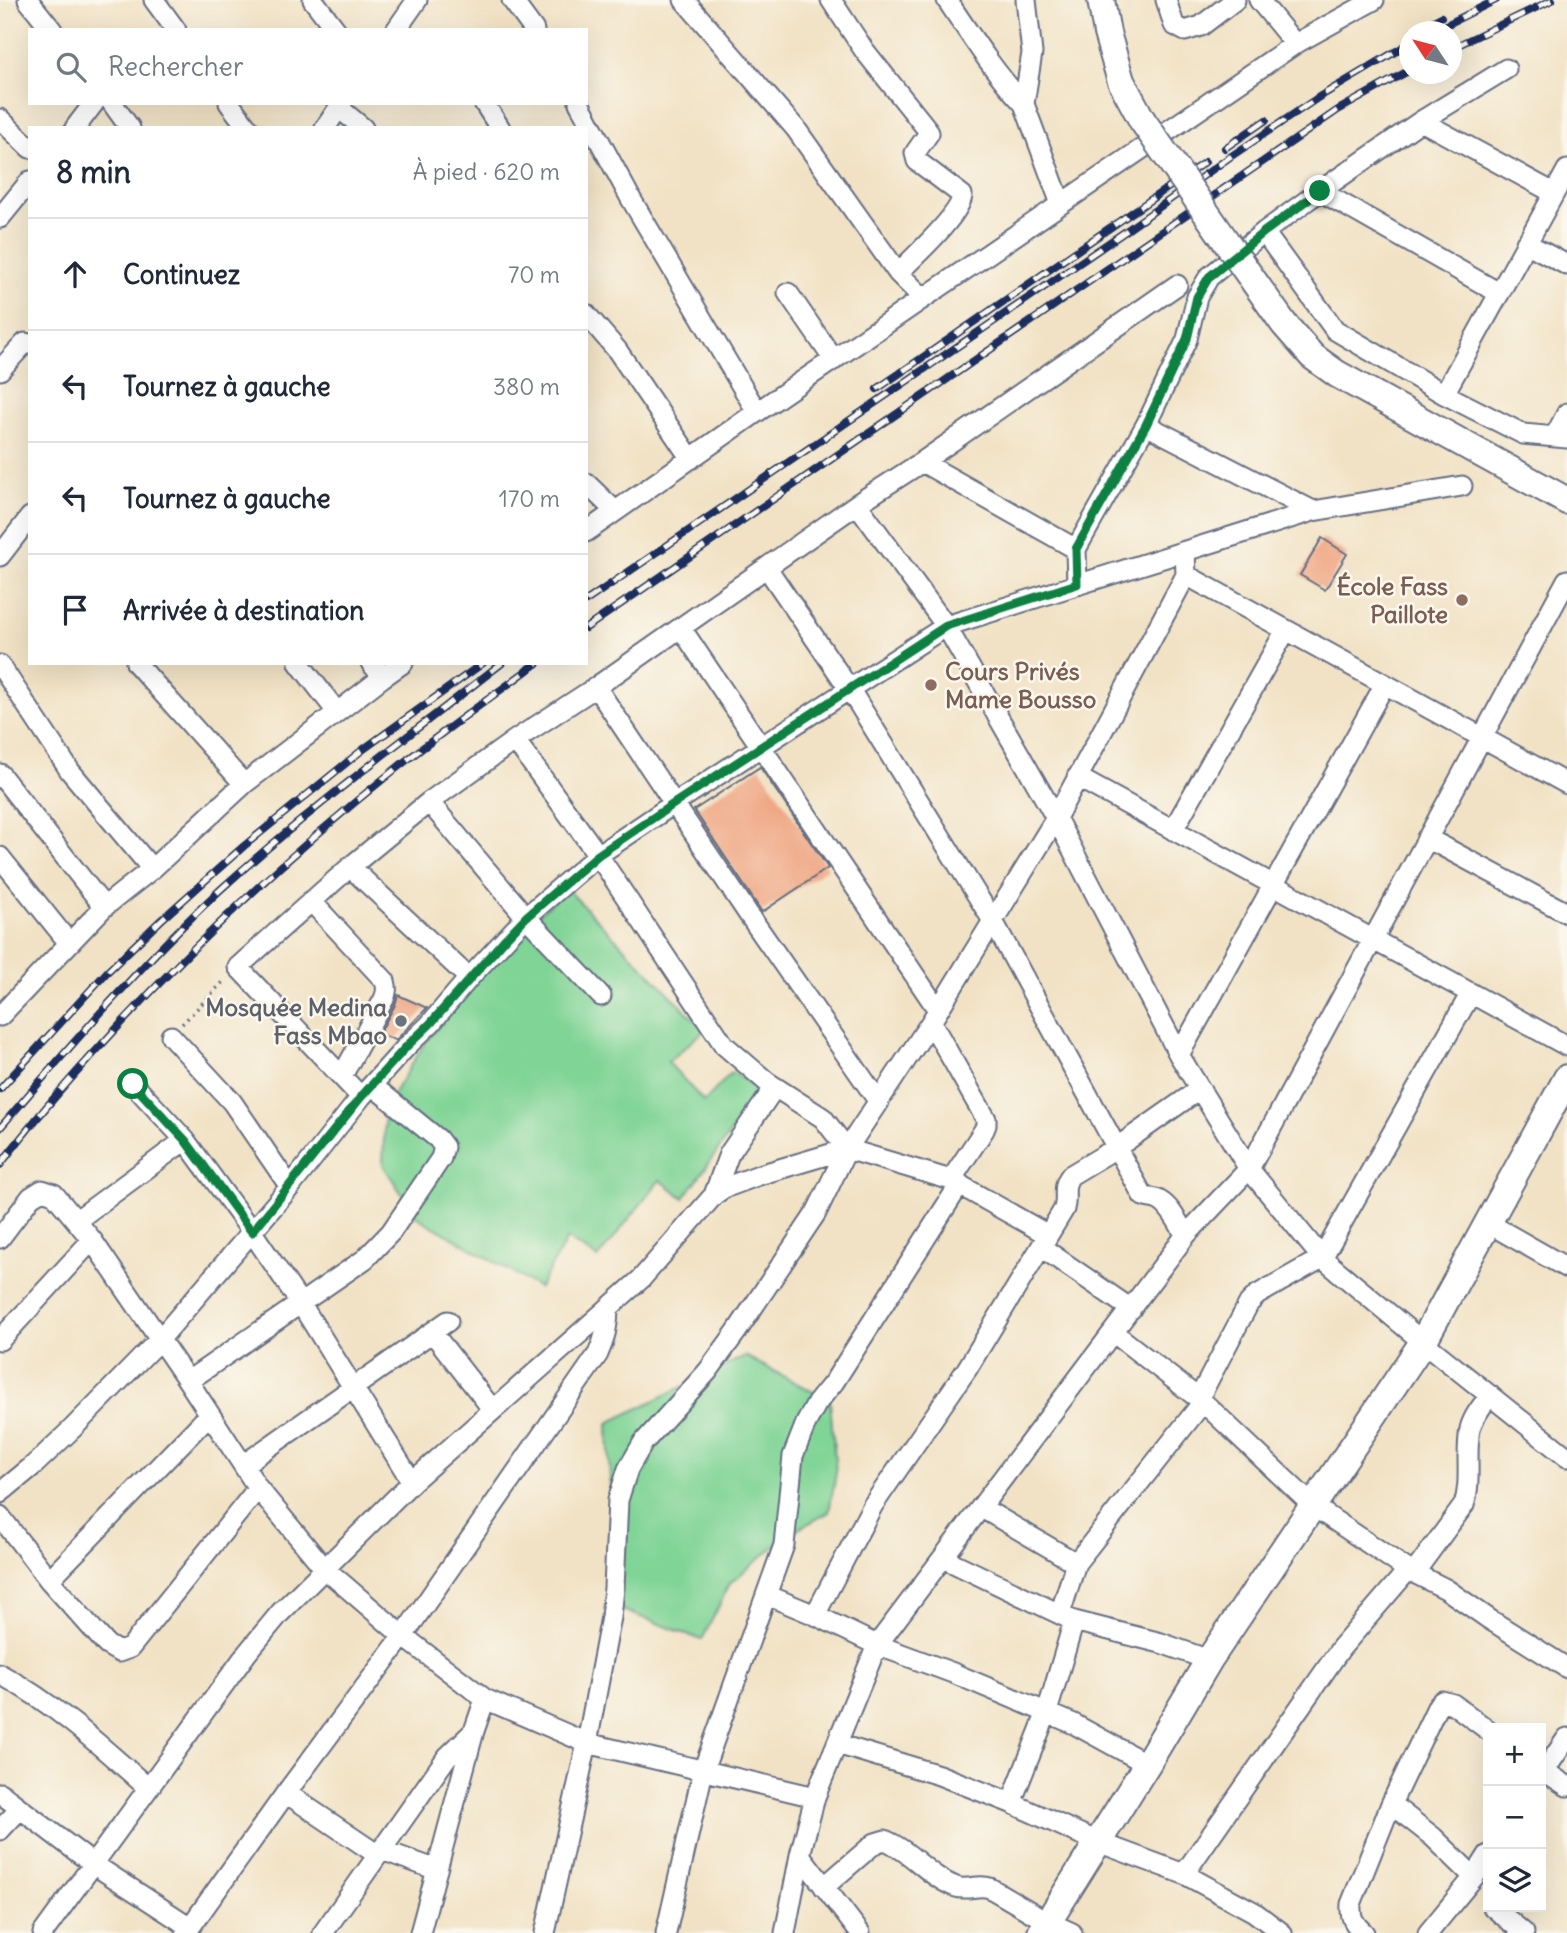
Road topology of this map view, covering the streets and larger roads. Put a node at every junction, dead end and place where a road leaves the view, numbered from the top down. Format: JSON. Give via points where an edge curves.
{"nodes":[{"id":1,"x":28,"y":0,"type":"edge"},
{"id":2,"x":154,"y":0,"type":"edge"},
{"id":3,"x":313,"y":0,"type":"edge"},
{"id":4,"x":417,"y":0,"type":"edge"},
{"id":5,"x":512,"y":0,"type":"edge"},
{"id":6,"x":684,"y":0,"type":"edge"},
{"id":7,"x":831,"y":0,"type":"edge"},
{"id":8,"x":947,"y":0,"type":"edge"},
{"id":9,"x":1026,"y":0,"type":"edge"},
{"id":10,"x":1101,"y":0,"type":"edge"},
{"id":11,"x":1166,"y":0,"type":"edge"},
{"id":12,"x":1235,"y":0,"type":"edge"},
{"id":13,"x":1259,"y":0,"type":"edge"},
{"id":14,"x":1374,"y":0,"type":"edge"},
{"id":15,"x":402,"y":27,"type":"edge"},
{"id":16,"x":50,"y":28,"type":"edge"},
{"id":17,"x":175,"y":28,"type":"edge"},
{"id":18,"x":335,"y":28,"type":"edge"},
{"id":19,"x":533,"y":28,"type":"edge"},
{"id":20,"x":1295,"y":44,"type":"junction"},
{"id":21,"x":1506,"y":69,"type":"dead end"},
{"id":22,"x":1024,"y":104,"type":"junction"},
{"id":23,"x":92,"y":105,"type":"edge"},
{"id":24,"x":113,"y":105,"type":"edge"},
{"id":25,"x":231,"y":105,"type":"edge"},
{"id":26,"x":485,"y":105,"type":"edge"},
{"id":27,"x":580,"y":105,"type":"edge"},
{"id":28,"x":341,"y":106,"type":"edge"},
{"id":29,"x":0,"y":119,"type":"edge"},
{"id":30,"x":1422,"y":121,"type":"junction"},
{"id":31,"x":77,"y":126,"type":"edge"},
{"id":32,"x":129,"y":126,"type":"edge"},
{"id":33,"x":246,"y":126,"type":"edge"},
{"id":34,"x":326,"y":126,"type":"edge"},
{"id":35,"x":361,"y":126,"type":"edge"},
{"id":36,"x":499,"y":126,"type":"edge"},
{"id":37,"x":28,"y":146,"type":"edge"},
{"id":38,"x":1567,"y":170,"type":"edge"},
{"id":39,"x":28,"y":183,"type":"edge"},
{"id":40,"x":1320,"y":191,"type":"junction"},
{"id":41,"x":1554,"y":193,"type":"junction"},
{"id":42,"x":1061,"y":204,"type":"junction"},
{"id":43,"x":0,"y":218,"type":"edge"},
{"id":44,"x":1264,"y":232,"type":"junction"},
{"id":45,"x":1526,"y":243,"type":"junction"},
{"id":46,"x":1567,"y":265,"type":"edge"},
{"id":47,"x":898,"y":273,"type":"junction"},
{"id":48,"x":1177,"y":285,"type":"dead end"},
{"id":49,"x":789,"y":293,"type":"dead end"},
{"id":50,"x":1499,"y":293,"type":"junction"},
{"id":51,"x":923,"y":298,"type":"junction"},
{"id":52,"x":588,"y":316,"type":"edge"},
{"id":53,"x":28,"y":344,"type":"edge"},
{"id":54,"x":834,"y":360,"type":"junction"},
{"id":55,"x":0,"y":370,"type":"edge"},
{"id":56,"x":1444,"y":394,"type":"junction"},
{"id":57,"x":757,"y":412,"type":"junction"},
{"id":58,"x":1567,"y":413,"type":"edge"},
{"id":59,"x":1146,"y":425,"type":"junction"},
{"id":60,"x":1561,"y":437,"type":"edge"},
{"id":61,"x":691,"y":459,"type":"junction"},
{"id":62,"x":922,"y":462,"type":"junction"},
{"id":63,"x":588,"y":485,"type":"edge"},
{"id":64,"x":1462,"y":486,"type":"dead end"},
{"id":65,"x":1567,"y":501,"type":"edge"},
{"id":66,"x":857,"y":504,"type":"junction"},
{"id":67,"x":1312,"y":510,"type":"junction"},
{"id":68,"x":615,"y":511,"type":"junction"},
{"id":69,"x":26,"y":531,"type":"edge"},
{"id":70,"x":588,"y":531,"type":"edge"},
{"id":71,"x":1076,"y":549,"type":"junction"},
{"id":72,"x":1185,"y":551,"type":"junction"},
{"id":73,"x":0,"y":556,"type":"edge"},
{"id":74,"x":767,"y":568,"type":"junction"},
{"id":75,"x":1186,"y":575,"type":"junction"},
{"id":76,"x":1567,"y":580,"type":"edge"},
{"id":77,"x":1077,"y":584,"type":"junction"},
{"id":78,"x":946,"y":626,"type":"junction"},
{"id":79,"x":681,"y":628,"type":"junction"},
{"id":80,"x":1286,"y":630,"type":"junction"},
{"id":81,"x":0,"y":665,"type":"edge"},
{"id":82,"x":138,"y":665,"type":"edge"},
{"id":83,"x":301,"y":665,"type":"edge"},
{"id":84,"x":396,"y":665,"type":"edge"},
{"id":85,"x":377,"y":670,"type":"edge"},
{"id":86,"x":1385,"y":684,"type":"junction"},
{"id":87,"x":596,"y":687,"type":"junction"},
{"id":88,"x":850,"y":690,"type":"junction"},
{"id":89,"x":337,"y":712,"type":"junction"},
{"id":90,"x":1482,"y":737,"type":"junction"},
{"id":91,"x":515,"y":740,"type":"junction"},
{"id":92,"x":761,"y":748,"type":"junction"},
{"id":93,"x":0,"y":774,"type":"edge"},
{"id":94,"x":1077,"y":777,"type":"junction"},
{"id":95,"x":1567,"y":784,"type":"edge"},
{"id":96,"x":243,"y":785,"type":"junction"},
{"id":97,"x":429,"y":802,"type":"junction"},
{"id":98,"x":675,"y":803,"type":"junction"},
{"id":99,"x":1056,"y":818,"type":"junction"},
{"id":100,"x":1173,"y":830,"type":"junction"},
{"id":101,"x":1427,"y":838,"type":"junction"},
{"id":102,"x":598,"y":855,"type":"junction"},
{"id":103,"x":1,"y":860,"type":"edge"},
{"id":104,"x":350,"y":867,"type":"junction"},
{"id":105,"x":152,"y":869,"type":"junction"},
{"id":106,"x":1274,"y":885,"type":"junction"},
{"id":107,"x":312,"y":901,"type":"junction"},
{"id":108,"x":104,"y":907,"type":"junction"},
{"id":109,"x":1567,"y":913,"type":"edge"},
{"id":110,"x":526,"y":917,"type":"junction"},
{"id":111,"x":993,"y":921,"type":"junction"},
{"id":112,"x":1373,"y":940,"type":"junction"},
{"id":113,"x":69,"y":943,"type":"junction"},
{"id":114,"x":469,"y":978,"type":"junction"},
{"id":115,"x":1471,"y":993,"type":"junction"},
{"id":116,"x":601,"y":996,"type":"dead end"},
{"id":117,"x":0,"y":1016,"type":"edge"},
{"id":118,"x":935,"y":1016,"type":"junction"},
{"id":119,"x":171,"y":1036,"type":"road end"},
{"id":120,"x":1567,"y":1046,"type":"edge"},
{"id":121,"x":1179,"y":1055,"type":"junction"},
{"id":122,"x":342,"y":1076,"type":"junction"},
{"id":123,"x":1567,"y":1078,"type":"edge"},
{"id":124,"x":133,"y":1084,"type":"dead end"},
{"id":125,"x":775,"y":1087,"type":"junction"},
{"id":126,"x":1200,"y":1089,"type":"junction"},
{"id":127,"x":367,"y":1091,"type":"junction"},
{"id":128,"x":878,"y":1102,"type":"junction"},
{"id":129,"x":185,"y":1140,"type":"junction"},
{"id":130,"x":1116,"y":1147,"type":"junction"},
{"id":131,"x":847,"y":1149,"type":"junction"},
{"id":132,"x":1250,"y":1168,"type":"junction"},
{"id":133,"x":956,"y":1182,"type":"junction"},
{"id":134,"x":290,"y":1187,"type":"junction"},
{"id":135,"x":714,"y":1195,"type":"junction"},
{"id":136,"x":77,"y":1220,"type":"junction"},
{"id":137,"x":1488,"y":1223,"type":"junction"},
{"id":138,"x":252,"y":1232,"type":"junction"},
{"id":139,"x":1186,"y":1235,"type":"junction"},
{"id":140,"x":0,"y":1238,"type":"edge"},
{"id":141,"x":92,"y":1240,"type":"junction"},
{"id":142,"x":1044,"y":1241,"type":"junction"},
{"id":143,"x":1322,"y":1258,"type":"junction"},
{"id":144,"x":1567,"y":1268,"type":"edge"},
{"id":145,"x":301,"y":1304,"type":"junction"},
{"id":146,"x":608,"y":1309,"type":"junction"},
{"id":147,"x":1131,"y":1309,"type":"junction"},
{"id":148,"x":1114,"y":1333,"type":"junction"},
{"id":149,"x":160,"y":1339,"type":"junction"},
{"id":150,"x":0,"y":1340,"type":"edge"},
{"id":151,"x":1423,"y":1342,"type":"junction"},
{"id":152,"x":188,"y":1381,"type":"junction"},
{"id":153,"x":354,"y":1388,"type":"junction"},
{"id":154,"x":1490,"y":1395,"type":"junction"},
{"id":155,"x":1201,"y":1400,"type":"junction"},
{"id":156,"x":493,"y":1410,"type":"junction"},
{"id":157,"x":209,"y":1415,"type":"junction"},
{"id":158,"x":1567,"y":1457,"type":"edge"},
{"id":159,"x":243,"y":1465,"type":"junction"},
{"id":160,"x":412,"y":1482,"type":"junction"},
{"id":161,"x":258,"y":1488,"type":"junction"},
{"id":162,"x":0,"y":1493,"type":"edge"},
{"id":163,"x":1312,"y":1506,"type":"junction"},
{"id":164,"x":982,"y":1507,"type":"junction"},
{"id":165,"x":0,"y":1516,"type":"edge"},
{"id":166,"x":943,"y":1558,"type":"junction"},
{"id":167,"x":1076,"y":1563,"type":"junction"},
{"id":168,"x":324,"y":1568,"type":"junction"},
{"id":169,"x":1411,"y":1571,"type":"junction"},
{"id":170,"x":49,"y":1580,"type":"junction"},
{"id":171,"x":767,"y":1595,"type":"junction"},
{"id":172,"x":815,"y":1615,"type":"junction"},
{"id":173,"x":1067,"y":1617,"type":"junction"},
{"id":174,"x":403,"y":1636,"type":"junction"},
{"id":175,"x":877,"y":1645,"type":"junction"},
{"id":176,"x":1209,"y":1660,"type":"junction"},
{"id":177,"x":1567,"y":1668,"type":"edge"},
{"id":178,"x":0,"y":1674,"type":"edge"},
{"id":179,"x":485,"y":1699,"type":"junction"},
{"id":180,"x":1046,"y":1712,"type":"junction"},
{"id":181,"x":1483,"y":1726,"type":"edge"},
{"id":182,"x":474,"y":1731,"type":"junction"},
{"id":183,"x":1567,"y":1738,"type":"edge"},
{"id":184,"x":587,"y":1743,"type":"junction"},
{"id":185,"x":837,"y":1744,"type":"junction"},
{"id":186,"x":1147,"y":1764,"type":"junction"},
{"id":187,"x":1546,"y":1767,"type":"edge"},
{"id":188,"x":703,"y":1771,"type":"junction"},
{"id":189,"x":1546,"y":1774,"type":"edge"},
{"id":190,"x":1567,"y":1786,"type":"edge"},
{"id":191,"x":148,"y":1788,"type":"junction"},
{"id":192,"x":0,"y":1793,"type":"edge"},
{"id":193,"x":286,"y":1793,"type":"junction"},
{"id":194,"x":814,"y":1797,"type":"junction"},
{"id":195,"x":1011,"y":1803,"type":"junction"},
{"id":196,"x":1391,"y":1804,"type":"junction"},
{"id":197,"x":20,"y":1809,"type":"junction"},
{"id":198,"x":0,"y":1829,"type":"edge"},
{"id":199,"x":1098,"y":1842,"type":"junction"},
{"id":200,"x":380,"y":1852,"type":"junction"},
{"id":201,"x":800,"y":1855,"type":"junction"},
{"id":202,"x":1483,"y":1863,"type":"edge"},
{"id":203,"x":93,"y":1864,"type":"junction"},
{"id":204,"x":437,"y":1870,"type":"junction"},
{"id":205,"x":1184,"y":1874,"type":"junction"},
{"id":206,"x":1471,"y":1881,"type":"junction"},
{"id":207,"x":824,"y":1887,"type":"junction"},
{"id":208,"x":1483,"y":1897,"type":"edge"},
{"id":209,"x":1499,"y":1912,"type":"edge"},
{"id":210,"x":1044,"y":1927,"type":"edge"},
{"id":211,"x":188,"y":1930,"type":"edge"},
{"id":212,"x":43,"y":1933,"type":"edge"},
{"id":213,"x":323,"y":1933,"type":"edge"},
{"id":214,"x":420,"y":1933,"type":"edge"},
{"id":215,"x":545,"y":1933,"type":"edge"},
{"id":216,"x":666,"y":1933,"type":"edge"},
{"id":217,"x":785,"y":1933,"type":"edge"},
{"id":218,"x":860,"y":1933,"type":"edge"},
{"id":219,"x":1072,"y":1933,"type":"edge"},
{"id":220,"x":1282,"y":1933,"type":"edge"},
{"id":221,"x":1364,"y":1933,"type":"edge"},
{"id":222,"x":1428,"y":1933,"type":"edge"},
{"id":223,"x":1524,"y":1933,"type":"edge"}],
"edges":[{"from":1,"to":16,"type":"street"},
{"from":2,"to":17,"type":"street"},
{"from":3,"to":18,"type":"street"},
{"from":4,"to":15,"type":"street"},
{"from":5,"to":19,"type":"street"},
{"from":6,"to":47,"type":"street","via":[[796,129]]},
{"from":7,"to":47,"type":"street","via":[[927,129],[929,133],[915,153],[917,161],[962,195],[962,203],[942,228]]},
{"from":8,"to":22,"type":"street"},
{"from":9,"to":22,"type":"street","via":[[1032,53]]},
{"from":10,"to":65,"type":"street","bridge":true,"via":[[1121,81],[1142,120],[1242,266],[1312,356]]},
{"from":11,"to":12,"type":"street","via":[[1174,25],[1185,31],[1201,26]]},
{"from":13,"to":20,"type":"street"},
{"from":14,"to":20,"type":"street"},
{"from":20,"to":42,"type":"street"},
{"from":21,"to":30,"type":"street"},
{"from":22,"to":42,"type":"street"},
{"from":23,"to":31,"type":"street"},
{"from":24,"to":32,"type":"street"},
{"from":25,"to":33,"type":"street"},
{"from":26,"to":36,"type":"street"},
{"from":27,"to":57,"type":"street"},
{"from":28,"to":34,"type":"street"},
{"from":28,"to":35,"type":"street"},
{"from":29,"to":37,"type":"street"},
{"from":30,"to":40,"type":"street"},
{"from":30,"to":41,"type":"street"},
{"from":38,"to":41,"type":"street"},
{"from":39,"to":43,"type":"street"},
{"from":40,"to":44,"type":"street"},
{"from":40,"to":50,"type":"street"},
{"from":41,"to":45,"type":"street"},
{"from":42,"to":51,"type":"street"},
{"from":44,"to":56,"type":"street","via":[[1335,330]]},
{"from":44,"to":59,"type":"street","via":[[1209,277],[1197,297],[1187,339]]},
{"from":45,"to":46,"type":"street"},
{"from":45,"to":50,"type":"street"},
{"from":47,"to":51,"type":"street"},
{"from":48,"to":62,"type":"street"},
{"from":49,"to":54,"type":"street"},
{"from":50,"to":56,"type":"street"},
{"from":51,"to":54,"type":"street"},
{"from":52,"to":61,"type":"street","via":[[617,350]]},
{"from":53,"to":55,"type":"street"},
{"from":54,"to":57,"type":"street"},
{"from":56,"to":60,"type":"street","via":[[1523,434]]},
{"from":57,"to":61,"type":"street"},
{"from":58,"to":60,"type":"street"},
{"from":59,"to":67,"type":"street"},
{"from":59,"to":71,"type":"street"},
{"from":61,"to":68,"type":"street"},
{"from":62,"to":66,"type":"street"},
{"from":62,"to":71,"type":"street"},
{"from":63,"to":68,"type":"street"},
{"from":64,"to":67,"type":"street"},
{"from":66,"to":74,"type":"street"},
{"from":66,"to":78,"type":"street"},
{"from":67,"to":72,"type":"street"},
{"from":68,"to":70,"type":"street"},
{"from":69,"to":73,"type":"street"},
{"from":71,"to":77,"type":"street"},
{"from":72,"to":75,"type":"street"},
{"from":72,"to":77,"type":"street"},
{"from":74,"to":79,"type":"street"},
{"from":74,"to":88,"type":"street"},
{"from":75,"to":80,"type":"street"},
{"from":75,"to":94,"type":"street"},
{"from":76,"to":90,"type":"street"},
{"from":77,"to":78,"type":"street"},
{"from":78,"to":88,"type":"street"},
{"from":78,"to":99,"type":"street"},
{"from":79,"to":87,"type":"street"},
{"from":79,"to":92,"type":"street"},
{"from":80,"to":86,"type":"street"},
{"from":80,"to":100,"type":"street"},
{"from":81,"to":105,"type":"street","via":[[70,771]]},
{"from":82,"to":96,"type":"street"},
{"from":83,"to":89,"type":"street"},
{"from":84,"to":85,"type":"street"},
{"from":85,"to":89,"type":"street"},
{"from":86,"to":90,"type":"street"},
{"from":86,"to":106,"type":"street"},
{"from":87,"to":91,"type":"street"},
{"from":87,"to":98,"type":"street"},
{"from":88,"to":92,"type":"street"},
{"from":88,"to":111,"type":"street"},
{"from":89,"to":96,"type":"street"},
{"from":90,"to":95,"type":"street"},
{"from":90,"to":101,"type":"street"},
{"from":91,"to":97,"type":"street"},
{"from":91,"to":102,"type":"street"},
{"from":92,"to":98,"type":"street"},
{"from":92,"to":118,"type":"street"},
{"from":93,"to":108,"type":"street"},
{"from":94,"to":99,"type":"street"},
{"from":94,"to":100,"type":"street"},
{"from":96,"to":105,"type":"street"},
{"from":97,"to":104,"type":"street"},
{"from":97,"to":110,"type":"street"},
{"from":98,"to":102,"type":"street"},
{"from":98,"to":128,"type":"street"},
{"from":99,"to":111,"type":"street"},
{"from":99,"to":121,"type":"street"},
{"from":100,"to":106,"type":"street"},
{"from":101,"to":109,"type":"street"},
{"from":101,"to":112,"type":"street"},
{"from":102,"to":110,"type":"street"},
{"from":102,"to":125,"type":"street","via":[[724,1045]]},
{"from":103,"to":113,"type":"street"},
{"from":104,"to":107,"type":"street"},
{"from":104,"to":114,"type":"street"},
{"from":105,"to":108,"type":"street"},
{"from":106,"to":112,"type":"street"},
{"from":106,"to":121,"type":"street"},
{"from":107,"to":122,"type":"street","via":[[387,986]]},
{"from":107,"to":122,"type":"street","via":[[238,967]]},
{"from":108,"to":113,"type":"street"},
{"from":110,"to":114,"type":"street"},
{"from":110,"to":116,"type":"street"},
{"from":111,"to":118,"type":"street"},
{"from":111,"to":130,"type":"street"},
{"from":112,"to":115,"type":"street"},
{"from":112,"to":132,"type":"street"},
{"from":113,"to":117,"type":"street"},
{"from":114,"to":127,"type":"street"},
{"from":115,"to":120,"type":"street"},
{"from":115,"to":143,"type":"street"},
{"from":118,"to":128,"type":"street"},
{"from":118,"to":133,"type":"street","via":[[986,1119]]},
{"from":119,"to":134,"type":"street","via":[[232,1102]]},
{"from":121,"to":126,"type":"street"},
{"from":122,"to":127,"type":"street"},
{"from":123,"to":137,"type":"street"},
{"from":124,"to":129,"type":"street"},
{"from":125,"to":131,"type":"street","via":[[823,1118]]},
{"from":125,"to":135,"type":"street","via":[[730,1154]]},
{"from":126,"to":130,"type":"street"},
{"from":126,"to":132,"type":"street"},
{"from":127,"to":134,"type":"street"},
{"from":127,"to":145,"type":"street","via":[[439,1139],[444,1147],[442,1158],[377,1247]]},
{"from":128,"to":131,"type":"street"},
{"from":129,"to":136,"type":"street"},
{"from":129,"to":138,"type":"street"},
{"from":130,"to":139,"type":"street","via":[[1143,1196],[1163,1203]]},
{"from":130,"to":142,"type":"street","via":[[1070,1175],[1064,1187],[1064,1209]]},
{"from":131,"to":133,"type":"street"},
{"from":131,"to":135,"type":"street","via":[[759,1175]]},
{"from":131,"to":184,"type":"street","via":[[816,1213],[737,1331],[708,1371],[643,1443],[628,1469],[618,1500],[611,1617]]},
{"from":132,"to":139,"type":"street"},
{"from":132,"to":143,"type":"street"},
{"from":133,"to":142,"type":"street"},
{"from":133,"to":171,"type":"street","via":[[806,1423],[793,1457],[784,1545]]},
{"from":134,"to":138,"type":"street"},
{"from":135,"to":146,"type":"street","via":[[641,1279]]},
{"from":136,"to":140,"type":"street","via":[[54,1194],[42,1190],[31,1197]]},
{"from":136,"to":141,"type":"street"},
{"from":137,"to":144,"type":"street"},
{"from":137,"to":151,"type":"street"},
{"from":138,"to":145,"type":"street"},
{"from":138,"to":149,"type":"street"},
{"from":139,"to":147,"type":"street"},
{"from":141,"to":149,"type":"street"},
{"from":141,"to":150,"type":"street"},
{"from":142,"to":147,"type":"street"},
{"from":142,"to":172,"type":"street","via":[[967,1369],[873,1506]]},
{"from":143,"to":151,"type":"street"},
{"from":143,"to":155,"type":"street","via":[[1248,1303]]},
{"from":145,"to":152,"type":"street"},
{"from":145,"to":153,"type":"street"},
{"from":146,"to":156,"type":"street"},
{"from":146,"to":174,"type":"street","via":[[598,1354]]},
{"from":147,"to":148,"type":"street"},
{"from":148,"to":155,"type":"street"},
{"from":148,"to":164,"type":"street"},
{"from":149,"to":152,"type":"street"},
{"from":149,"to":162,"type":"street","via":[[73,1428]]},
{"from":151,"to":154,"type":"street"},
{"from":151,"to":163,"type":"street"},
{"from":152,"to":157,"type":"street"},
{"from":153,"to":156,"type":"street","via":[[440,1327]]},
{"from":153,"to":159,"type":"street"},
{"from":153,"to":160,"type":"street"},
{"from":154,"to":158,"type":"street"},
{"from":154,"to":169,"type":"street","via":[[1470,1430],[1464,1505]]},
{"from":155,"to":163,"type":"street"},
{"from":155,"to":167,"type":"street"},
{"from":156,"to":160,"type":"street"},
{"from":157,"to":159,"type":"street"},
{"from":157,"to":170,"type":"street"},
{"from":159,"to":161,"type":"street"},
{"from":160,"to":168,"type":"street"},
{"from":161,"to":168,"type":"street"},
{"from":161,"to":170,"type":"street","via":[[130,1648],[119,1652],[107,1645]]},
{"from":163,"to":169,"type":"street"},
{"from":163,"to":176,"type":"street"},
{"from":164,"to":166,"type":"street"},
{"from":164,"to":167,"type":"street"},
{"from":165,"to":170,"type":"street"},
{"from":166,"to":173,"type":"street"},
{"from":166,"to":175,"type":"street"},
{"from":167,"to":173,"type":"street"},
{"from":168,"to":174,"type":"street"},
{"from":168,"to":191,"type":"street","via":[[264,1631]]},
{"from":169,"to":177,"type":"street"},
{"from":169,"to":205,"type":"street","via":[[1341,1648]]},
{"from":171,"to":172,"type":"street"},
{"from":171,"to":188,"type":"street"},
{"from":172,"to":175,"type":"street"},
{"from":173,"to":176,"type":"street"},
{"from":173,"to":180,"type":"street"},
{"from":174,"to":179,"type":"street"},
{"from":174,"to":193,"type":"street"},
{"from":175,"to":180,"type":"street"},
{"from":175,"to":185,"type":"street"},
{"from":176,"to":186,"type":"street"},
{"from":178,"to":191,"type":"street","via":[[58,1712]]},
{"from":179,"to":182,"type":"street"},
{"from":179,"to":184,"type":"street"},
{"from":180,"to":186,"type":"street"},
{"from":180,"to":195,"type":"street"},
{"from":181,"to":196,"type":"street","via":[[1442,1701]]},
{"from":182,"to":200,"type":"street","via":[[447,1757]]},
{"from":182,"to":204,"type":"street"},
{"from":183,"to":187,"type":"street"},
{"from":184,"to":188,"type":"street"},
{"from":184,"to":215,"type":"street"},
{"from":185,"to":194,"type":"street"},
{"from":185,"to":195,"type":"street"},
{"from":186,"to":199,"type":"street"},
{"from":188,"to":194,"type":"street"},
{"from":188,"to":216,"type":"street"},
{"from":189,"to":190,"type":"street"},
{"from":191,"to":203,"type":"street"},
{"from":192,"to":197,"type":"street"},
{"from":193,"to":200,"type":"street"},
{"from":193,"to":211,"type":"street"},
{"from":194,"to":201,"type":"street"},
{"from":195,"to":199,"type":"street"},
{"from":196,"to":206,"type":"street","via":[[1433,1837]]},
{"from":196,"to":221,"type":"street","via":[[1350,1904],[1350,1915]]},
{"from":197,"to":198,"type":"street"},
{"from":197,"to":203,"type":"street"},
{"from":199,"to":205,"type":"street"},
{"from":199,"to":210,"type":"street"},
{"from":200,"to":204,"type":"street"},
{"from":200,"to":213,"type":"street"},
{"from":201,"to":207,"type":"street"},
{"from":201,"to":217,"type":"street"},
{"from":202,"to":206,"type":"street"},
{"from":203,"to":211,"type":"street"},
{"from":203,"to":212,"type":"street"},
{"from":204,"to":214,"type":"street"},
{"from":205,"to":220,"type":"street","via":[[1254,1912]]},
{"from":206,"to":208,"type":"street"},
{"from":206,"to":222,"type":"street"},
{"from":207,"to":210,"type":"street","via":[[875,1843],[885,1840],[959,1888],[990,1888]]},
{"from":207,"to":218,"type":"street"},
{"from":209,"to":223,"type":"street"},
{"from":210,"to":219,"type":"street"}]}
